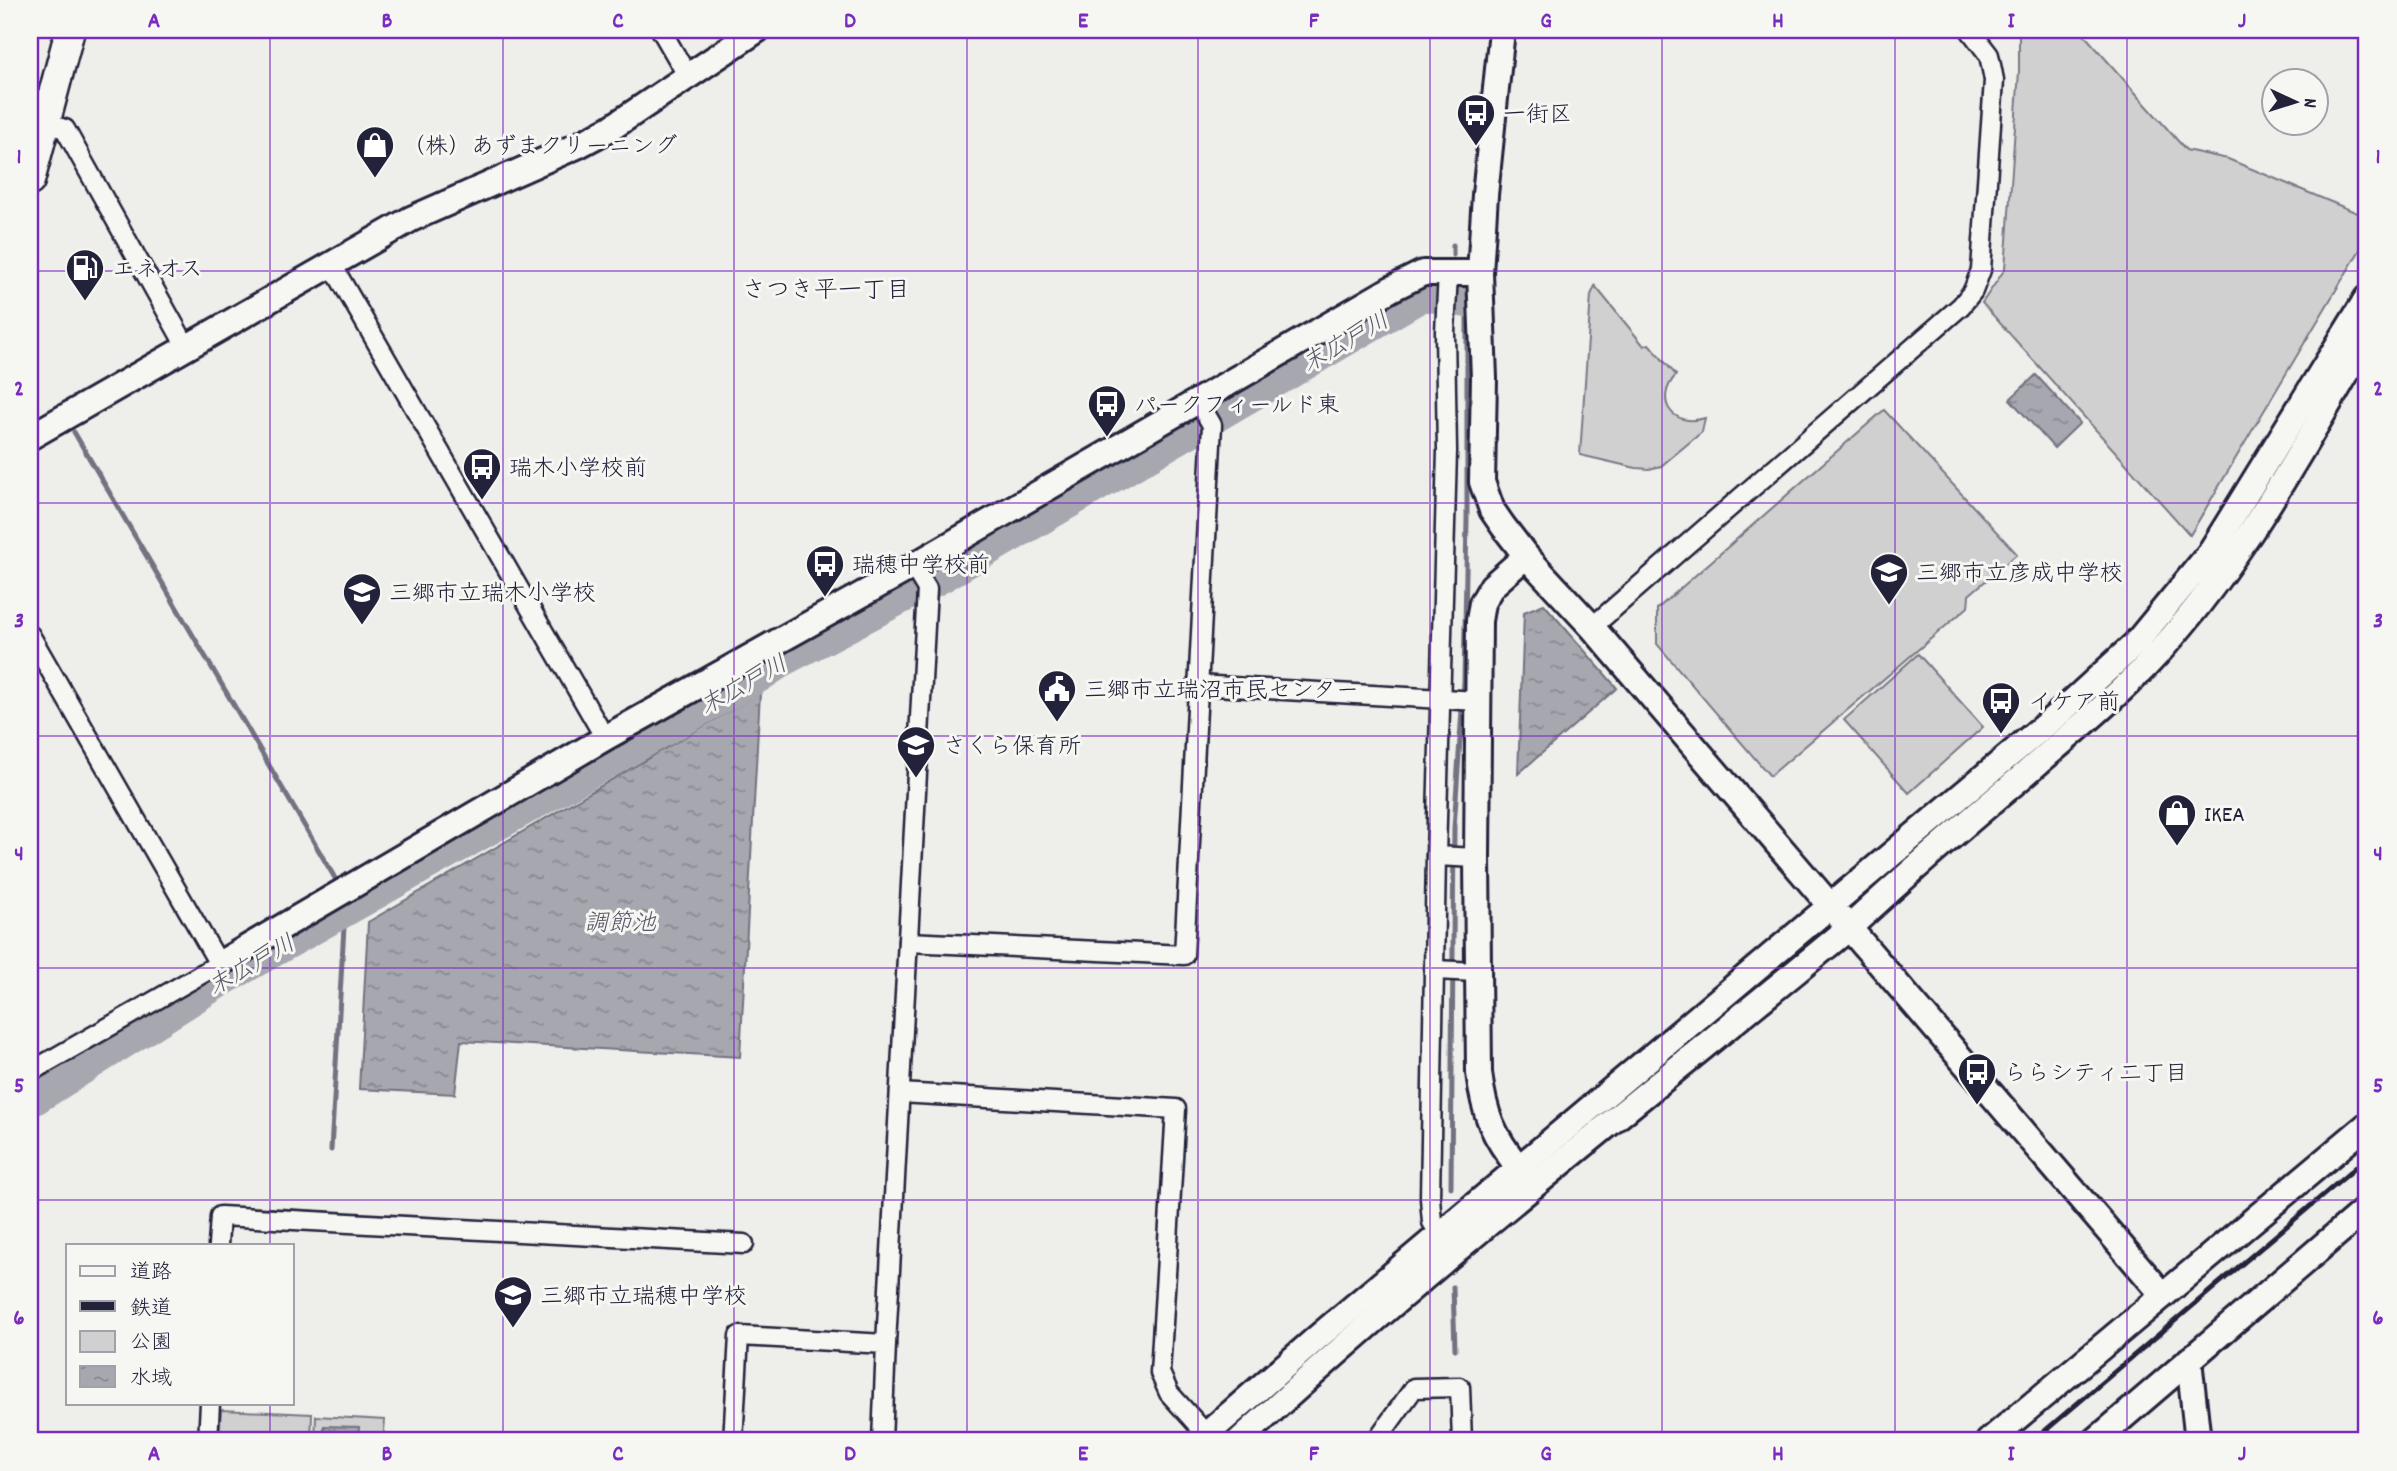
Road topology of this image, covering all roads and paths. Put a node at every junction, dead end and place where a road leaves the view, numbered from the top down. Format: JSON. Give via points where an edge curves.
{"nodes":[{"id":1,"x":70,"y":30,"type":"edge"},
{"id":2,"x":661,"y":30,"type":"edge"},
{"id":3,"x":757,"y":30,"type":"edge"},
{"id":4,"x":1502,"y":30,"type":"edge"},
{"id":5,"x":1970,"y":30,"type":"edge"},
{"id":6,"x":687,"y":75,"type":"junction"},
{"id":7,"x":45,"y":123,"type":"junction"},
{"id":8,"x":30,"y":181,"type":"edge"},
{"id":9,"x":332,"y":265,"type":"junction"},
{"id":10,"x":1448,"y":272,"type":"junction"},
{"id":11,"x":1480,"y":273,"type":"junction"},
{"id":12,"x":2367,"y":298,"type":"edge"},
{"id":13,"x":2367,"y":338,"type":"edge"},
{"id":14,"x":187,"y":348,"type":"junction"},
{"id":15,"x":1201,"y":405,"type":"junction"},
{"id":16,"x":30,"y":437,"type":"edge"},
{"id":17,"x":1526,"y":555,"type":"junction"},
{"id":18,"x":920,"y":578,"type":"junction"},
{"id":19,"x":1592,"y":627,"type":"junction"},
{"id":20,"x":30,"y":635,"type":"edge"},
{"id":21,"x":1197,"y":685,"type":"junction"},
{"id":22,"x":1439,"y":699,"type":"junction"},
{"id":23,"x":1473,"y":700,"type":"junction"},
{"id":24,"x":606,"y":738,"type":"junction"},
{"id":25,"x":1436,"y":856,"type":"junction"},
{"id":26,"x":1470,"y":858,"type":"junction"},
{"id":27,"x":1831,"y":906,"type":"junction"},
{"id":28,"x":1849,"y":928,"type":"junction"},
{"id":29,"x":908,"y":942,"type":"junction"},
{"id":30,"x":219,"y":964,"type":"junction"},
{"id":31,"x":1435,"y":970,"type":"junction"},
{"id":32,"x":1470,"y":972,"type":"junction"},
{"id":33,"x":30,"y":1072,"type":"edge"},
{"id":34,"x":900,"y":1093,"type":"junction"},
{"id":35,"x":2367,"y":1125,"type":"edge"},
{"id":36,"x":1519,"y":1168,"type":"junction"},
{"id":37,"x":2367,"y":1208,"type":"edge"},
{"id":38,"x":1440,"y":1234,"type":"junction"},
{"id":39,"x":218,"y":1244,"type":"edge"},
{"id":40,"x":744,"y":1244,"type":"dead end"},
{"id":41,"x":2164,"y":1295,"type":"junction"},
{"id":42,"x":886,"y":1344,"type":"junction"},
{"id":43,"x":2189,"y":1360,"type":"junction"},
{"id":44,"x":210,"y":1404,"type":"edge"},
{"id":45,"x":1202,"y":1438,"type":"edge"},
{"id":46,"x":208,"y":1441,"type":"edge"},
{"id":47,"x":733,"y":1441,"type":"edge"},
{"id":48,"x":882,"y":1441,"type":"edge"},
{"id":49,"x":1239,"y":1441,"type":"edge"},
{"id":50,"x":1376,"y":1441,"type":"edge"},
{"id":51,"x":1462,"y":1441,"type":"edge"},
{"id":52,"x":1989,"y":1441,"type":"edge"},
{"id":53,"x":2095,"y":1441,"type":"edge"},
{"id":54,"x":2198,"y":1441,"type":"edge"}],
"edges":[{"from":1,"to":7,"type":"main road"},
{"from":2,"to":6,"type":"street"},
{"from":3,"to":6,"type":"street"},
{"from":4,"to":11,"type":"street"},
{"from":5,"to":19,"type":"street","via":[[1989,55],[1994,80],[1981,271],[1968,299]]},
{"from":6,"to":9,"type":"street","via":[[611,128],[529,169],[432,208]]},
{"from":7,"to":8,"type":"main road"},
{"from":7,"to":14,"type":"street","via":[[65,129]]},
{"from":9,"to":14,"type":"street"},
{"from":9,"to":24,"type":"street"},
{"from":10,"to":11,"type":"street"},
{"from":10,"to":15,"type":"street","via":[[1423,273],[1391,289]]},
{"from":10,"to":22,"type":"street"},
{"from":11,"to":17,"type":"street","via":[[1485,377],[1482,482],[1492,510]]},
{"from":12,"to":27,"type":"street","via":[[2209,554],[2135,644]]},
{"from":13,"to":28,"type":"street","via":[[2225,572],[2146,666]]},
{"from":14,"to":16,"type":"street"},
{"from":15,"to":18,"type":"street"},
{"from":15,"to":21,"type":"street","via":[[1212,425]]},
{"from":17,"to":19,"type":"street"},
{"from":17,"to":23,"type":"street","via":[[1492,586],[1482,603]]},
{"from":18,"to":24,"type":"street"},
{"from":18,"to":29,"type":"street"},
{"from":19,"to":27,"type":"street"},
{"from":20,"to":30,"type":"street"},
{"from":21,"to":22,"type":"street"},
{"from":21,"to":29,"type":"street","via":[[1184,955]]},
{"from":22,"to":23,"type":"street"},
{"from":22,"to":25,"type":"street"},
{"from":23,"to":26,"type":"street"},
{"from":24,"to":30,"type":"street"},
{"from":25,"to":26,"type":"street"},
{"from":25,"to":31,"type":"street"},
{"from":26,"to":32,"type":"street"},
{"from":27,"to":28,"type":"street"},
{"from":27,"to":36,"type":"street"},
{"from":28,"to":41,"type":"street"},
{"from":28,"to":49,"type":"street","via":[[1412,1288]]},
{"from":29,"to":34,"type":"street"},
{"from":30,"to":33,"type":"street"},
{"from":31,"to":32,"type":"street"},
{"from":31,"to":38,"type":"street","via":[[1430,1198],[1432,1222]]},
{"from":32,"to":36,"type":"street","via":[[1482,1103],[1494,1132]]},
{"from":34,"to":42,"type":"street"},
{"from":34,"to":45,"type":"street","via":[[1176,1109],[1160,1373]]},
{"from":35,"to":41,"type":"street"},
{"from":36,"to":38,"type":"street"},
{"from":37,"to":43,"type":"street"},
{"from":38,"to":45,"type":"street"},
{"from":39,"to":40,"type":"street","via":[[220,1216]]},
{"from":41,"to":52,"type":"street"},
{"from":42,"to":47,"type":"street","via":[[739,1336]]},
{"from":42,"to":48,"type":"street"},
{"from":43,"to":53,"type":"street"},
{"from":43,"to":54,"type":"street"},
{"from":44,"to":46,"type":"street"},
{"from":50,"to":51,"type":"street","via":[[1414,1388],[1460,1387]]}]}
